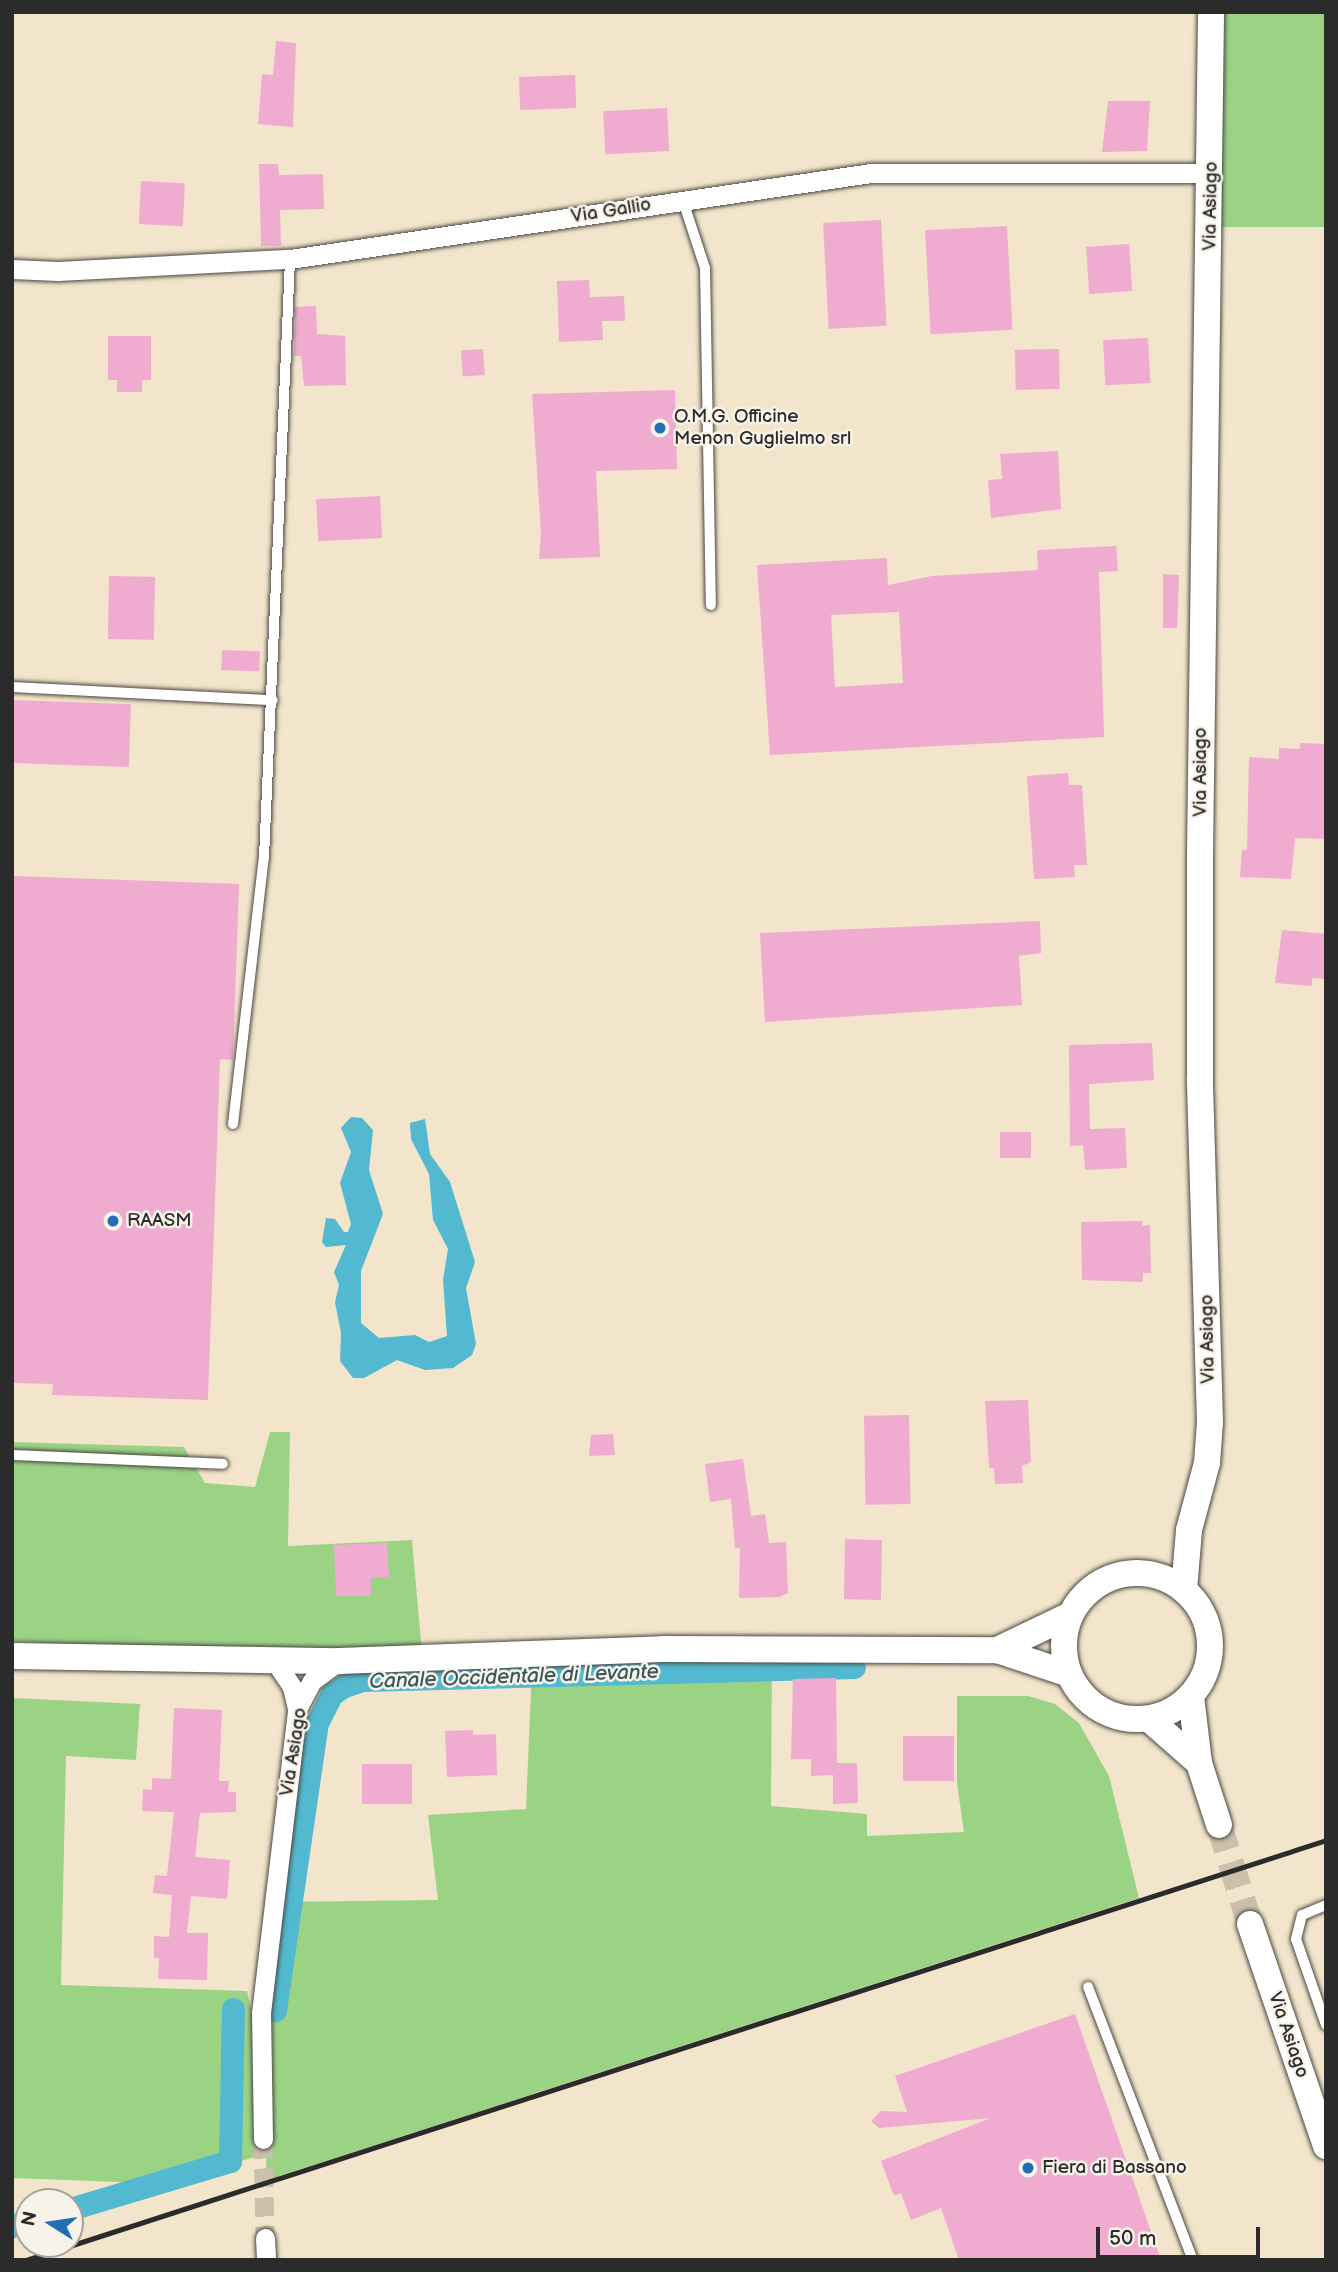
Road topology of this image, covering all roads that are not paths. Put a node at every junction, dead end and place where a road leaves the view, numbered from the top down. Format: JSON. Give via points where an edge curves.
{"nodes":[{"id":1,"x":1211,"y":12,"type":"edge"},
{"id":2,"x":1211,"y":173,"type":"junction"},
{"id":3,"x":683,"y":201,"type":"junction"},
{"id":4,"x":290,"y":259,"type":"junction"},
{"id":5,"x":12,"y":269,"type":"edge"},
{"id":6,"x":711,"y":605,"type":"dead end"},
{"id":7,"x":12,"y":687,"type":"edge"},
{"id":8,"x":273,"y":701,"type":"junction"},
{"id":9,"x":233,"y":1124,"type":"dead end"},
{"id":10,"x":12,"y":1455,"type":"edge"},
{"id":11,"x":223,"y":1464,"type":"dead end"},
{"id":12,"x":1189,"y":1530,"type":"junction"},
{"id":13,"x":1150,"y":1574,"type":"junction"},
{"id":14,"x":1184,"y":1590,"type":"junction"},
{"id":15,"x":1070,"y":1615,"type":"junction"},
{"id":16,"x":997,"y":1650,"type":"junction"},
{"id":17,"x":12,"y":1656,"type":"edge"},
{"id":18,"x":274,"y":1660,"type":"junction"},
{"id":19,"x":339,"y":1661,"type":"junction"},
{"id":20,"x":1069,"y":1674,"type":"junction"},
{"id":21,"x":1191,"y":1696,"type":"junction"},
{"id":22,"x":297,"y":1709,"type":"junction"},
{"id":23,"x":1149,"y":1719,"type":"junction"},
{"id":24,"x":1199,"y":1763,"type":"junction"},
{"id":25,"x":1219,"y":1825,"type":"tunnel mouth"},
{"id":26,"x":1326,"y":1905,"type":"edge"},
{"id":27,"x":1250,"y":1924,"type":"tunnel mouth"},
{"id":28,"x":1088,"y":1987,"type":"dead end"},
{"id":29,"x":1326,"y":2025,"type":"edge"},
{"id":30,"x":263,"y":2139,"type":"tunnel mouth"},
{"id":31,"x":1326,"y":2146,"type":"edge"},
{"id":32,"x":265,"y":2238,"type":"tunnel mouth"},
{"id":33,"x":266,"y":2260,"type":"edge"},
{"id":34,"x":1193,"y":2260,"type":"edge"}],
"edges":[{"from":1,"to":2,"type":"main road","name":"Via Asiago"},
{"from":2,"to":3,"type":"street","name":"Via Gallio","via":[[871,173]]},
{"from":2,"to":12,"type":"main road","name":"Via Asiago","via":[[1200,753],[1200,1078],[1210,1422],[1207,1463]]},
{"from":3,"to":4,"type":"street","name":"Via Gallio"},
{"from":3,"to":6,"type":"lane","via":[[705,268]]},
{"from":4,"to":5,"type":"street","name":"Via Gallio","via":[[58,271]]},
{"from":4,"to":8,"type":"lane"},
{"from":7,"to":8,"type":"lane"},
{"from":8,"to":9,"type":"lane","via":[[264,858]]},
{"from":10,"to":11,"type":"lane"},
{"from":12,"to":13,"type":"main road","name":"Via Asiago"},
{"from":12,"to":14,"type":"main road","name":"Via Asiago"},
{"from":13,"to":14,"type":"main road"},
{"from":13,"to":15,"type":"main road","via":[[1126,1573],[1103,1581],[1084,1595]]},
{"from":14,"to":21,"type":"main road","via":[[1200,1608],[1209,1630],[1204,1676]]},
{"from":15,"to":16,"type":"main road"},
{"from":15,"to":20,"type":"main road","via":[[1064,1644]]},
{"from":16,"to":19,"type":"main road","via":[[663,1649]]},
{"from":16,"to":20,"type":"main road"},
{"from":17,"to":18,"type":"main road"},
{"from":18,"to":19,"type":"main road"},
{"from":18,"to":22,"type":"street","name":"Via Asiago","via":[[292,1687]]},
{"from":19,"to":22,"type":"street","name":"Via Asiago","via":[[312,1681]]},
{"from":20,"to":23,"type":"main road","via":[[1082,1695],[1101,1710],[1124,1719]]},
{"from":21,"to":23,"type":"main road"},
{"from":21,"to":24,"type":"main road"},
{"from":22,"to":30,"type":"street","name":"Via Asiago","via":[[261,2013]]},
{"from":23,"to":24,"type":"main road"},
{"from":24,"to":25,"type":"main road"},
{"from":26,"to":29,"type":"lane","via":[[1302,1915],[1296,1939]]},
{"from":27,"to":31,"type":"main road","name":"Via Asiago"},
{"from":28,"to":34,"type":"lane"},
{"from":32,"to":33,"type":"street"}]}
